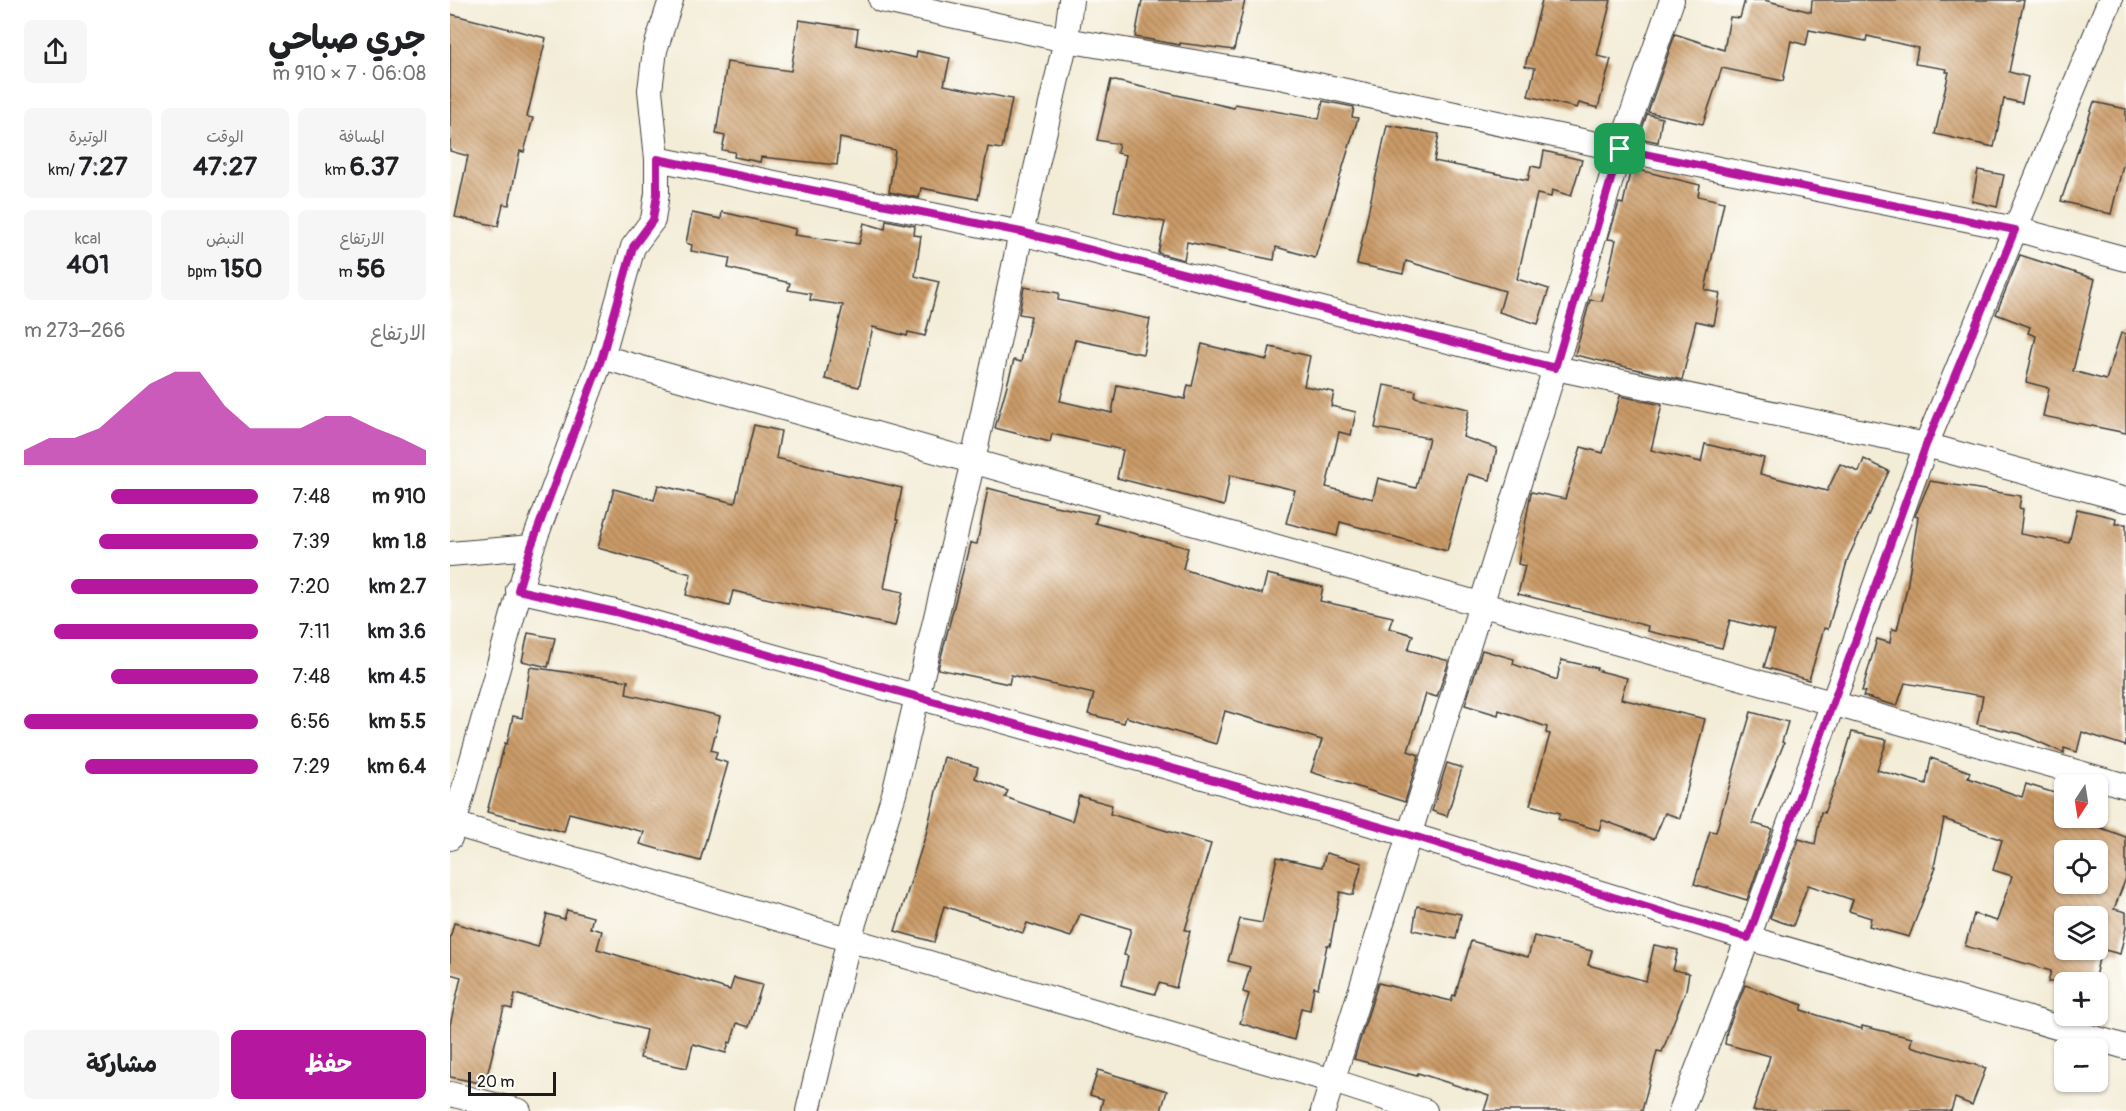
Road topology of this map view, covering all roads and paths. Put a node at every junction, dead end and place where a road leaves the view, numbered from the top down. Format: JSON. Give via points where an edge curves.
{"nodes":[{"id":1,"x":671,"y":0,"type":"edge"},
{"id":2,"x":881,"y":0,"type":"edge"},
{"id":3,"x":1071,"y":0,"type":"edge"},
{"id":4,"x":1672,"y":0,"type":"edge"},
{"id":5,"x":2110,"y":0,"type":"edge"},
{"id":6,"x":1066,"y":40,"type":"junction"},
{"id":7,"x":1620,"y":149,"type":"junction"},
{"id":8,"x":657,"y":159,"type":"junction"},
{"id":9,"x":2015,"y":230,"type":"junction"},
{"id":10,"x":1021,"y":232,"type":"junction"},
{"id":11,"x":2126,"y":259,"type":"edge"},
{"id":12,"x":602,"y":357,"type":"junction"},
{"id":13,"x":1555,"y":368,"type":"junction"},
{"id":14,"x":1926,"y":445,"type":"junction"},
{"id":15,"x":974,"y":461,"type":"junction"},
{"id":16,"x":2126,"y":500,"type":"edge"},
{"id":17,"x":531,"y":547,"type":"junction"},
{"id":18,"x":450,"y":554,"type":"edge"},
{"id":19,"x":518,"y":590,"type":"junction"},
{"id":20,"x":1481,"y":603,"type":"junction"},
{"id":21,"x":918,"y":696,"type":"junction"},
{"id":22,"x":1833,"y":704,"type":"junction"},
{"id":23,"x":2126,"y":786,"type":"edge"},
{"id":24,"x":452,"y":831,"type":"edge"},
{"id":25,"x":1410,"y":835,"type":"junction"},
{"id":26,"x":1748,"y":938,"type":"junction"},
{"id":27,"x":849,"y":939,"type":"junction"},
{"id":28,"x":2126,"y":1047,"type":"edge"},
{"id":29,"x":1333,"y":1081,"type":"junction"},
{"id":30,"x":450,"y":1094,"type":"edge"},
{"id":31,"x":519,"y":1111,"type":"edge"},
{"id":32,"x":808,"y":1111,"type":"edge"},
{"id":33,"x":1323,"y":1111,"type":"edge"},
{"id":34,"x":1425,"y":1111,"type":"edge"},
{"id":35,"x":1681,"y":1111,"type":"edge"}],
"edges":[{"from":1,"to":8,"type":"street","via":[[655,50],[650,90]]},
{"from":2,"to":6,"type":"street"},
{"from":3,"to":6,"type":"street"},
{"from":4,"to":7,"type":"street"},
{"from":5,"to":9,"type":"street"},
{"from":6,"to":7,"type":"street","via":[[1275,76]]},
{"from":6,"to":10,"type":"street"},
{"from":7,"to":9,"type":"street"},
{"from":7,"to":13,"type":"street"},
{"from":8,"to":10,"type":"street"},
{"from":8,"to":12,"type":"street","via":[[653,220],[633,247]]},
{"from":9,"to":11,"type":"street"},
{"from":9,"to":14,"type":"street"},
{"from":10,"to":13,"type":"street"},
{"from":10,"to":15,"type":"street"},
{"from":12,"to":15,"type":"street"},
{"from":12,"to":17,"type":"street"},
{"from":13,"to":14,"type":"street"},
{"from":13,"to":20,"type":"street"},
{"from":14,"to":16,"type":"street"},
{"from":14,"to":22,"type":"street"},
{"from":15,"to":20,"type":"street"},
{"from":15,"to":21,"type":"street"},
{"from":17,"to":18,"type":"street"},
{"from":17,"to":19,"type":"street"},
{"from":19,"to":21,"type":"street","via":[[615,612]]},
{"from":19,"to":24,"type":"street"},
{"from":20,"to":22,"type":"street"},
{"from":20,"to":25,"type":"street"},
{"from":21,"to":25,"type":"street"},
{"from":21,"to":27,"type":"street","via":[[894,794]]},
{"from":22,"to":23,"type":"street"},
{"from":22,"to":26,"type":"street"},
{"from":24,"to":27,"type":"street"},
{"from":25,"to":26,"type":"street"},
{"from":25,"to":29,"type":"street"},
{"from":26,"to":28,"type":"street"},
{"from":26,"to":35,"type":"street"},
{"from":27,"to":29,"type":"street"},
{"from":27,"to":32,"type":"street"},
{"from":29,"to":33,"type":"street"},
{"from":29,"to":34,"type":"street"},
{"from":30,"to":31,"type":"street"}]}
